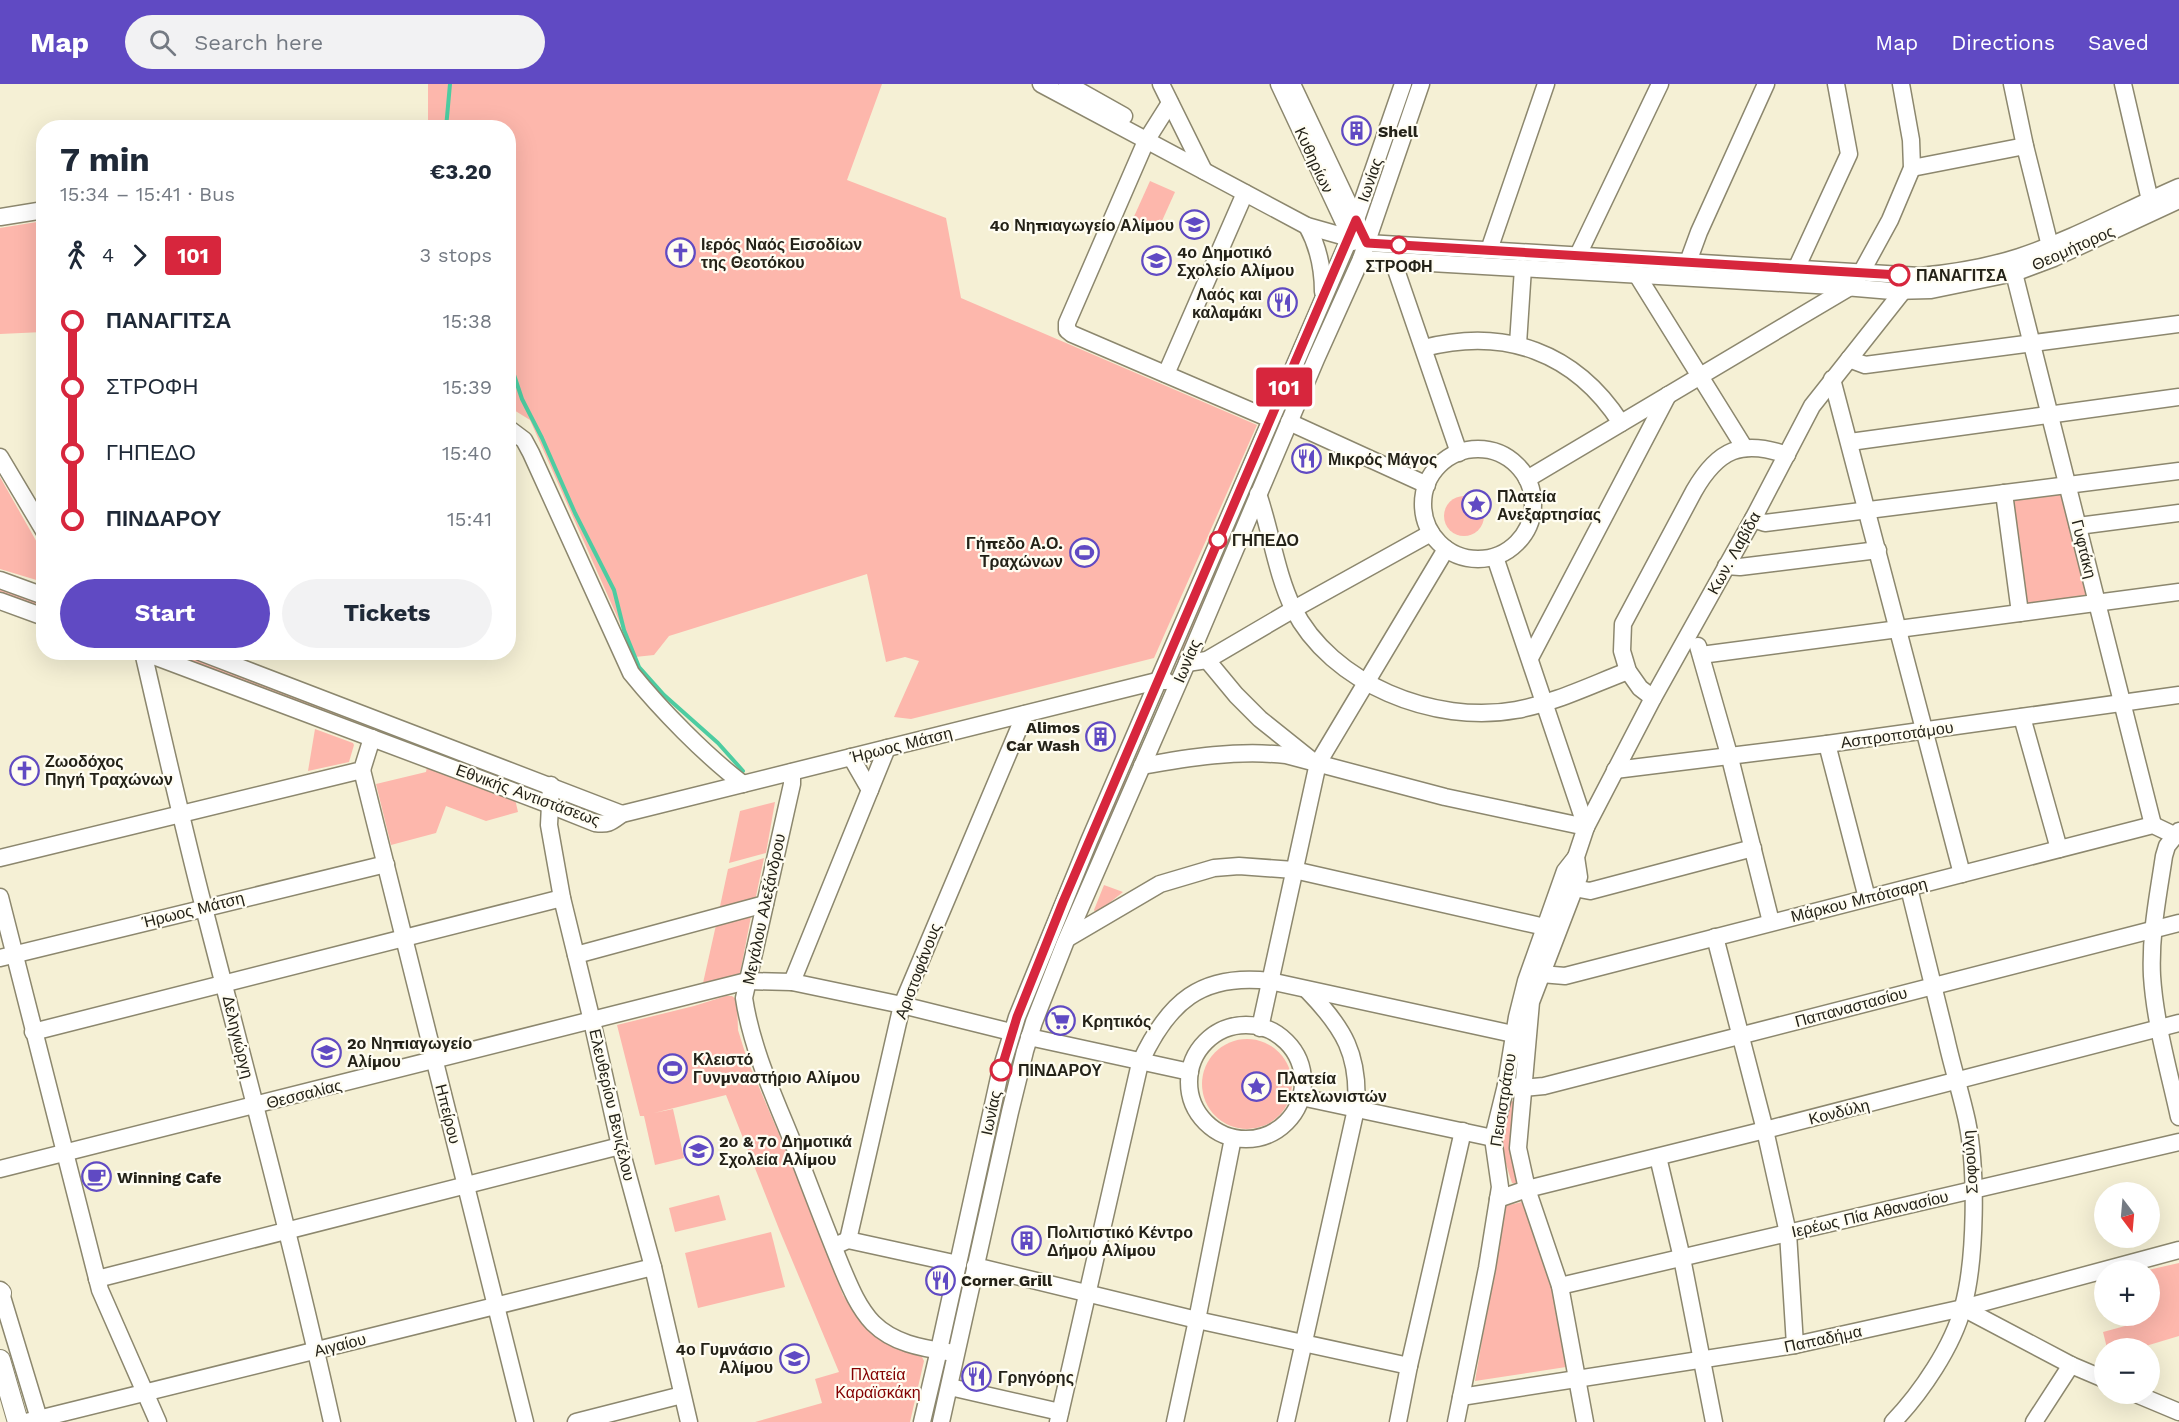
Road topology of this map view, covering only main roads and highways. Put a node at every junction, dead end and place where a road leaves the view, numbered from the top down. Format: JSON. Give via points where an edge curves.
{"nodes":[{"id":1,"x":0,"y":1360,"type":"edge"},
{"id":2,"x":18,"y":1422,"type":"edge"}],
"edges":[{"from":1,"to":2,"type":"main road"}]}
